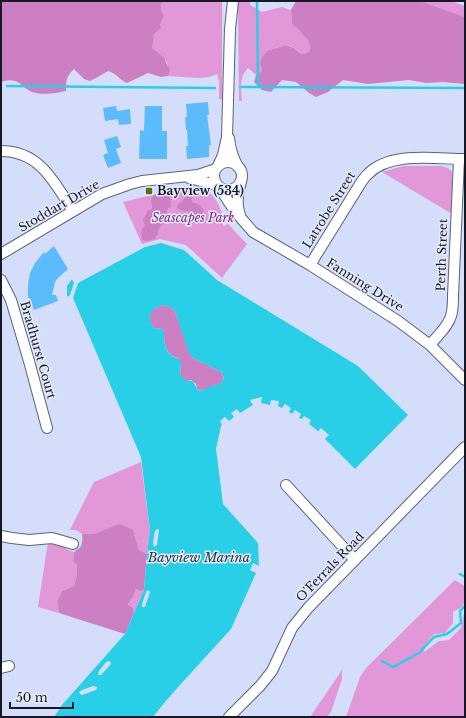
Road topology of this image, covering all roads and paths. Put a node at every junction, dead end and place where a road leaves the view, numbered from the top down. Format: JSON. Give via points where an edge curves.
{"nodes":[{"id":1,"x":226,"y":1,"type":"edge"},
{"id":2,"x":234,"y":1,"type":"edge"},
{"id":3,"x":230,"y":29,"type":"junction"},
{"id":4,"x":228,"y":126,"type":"junction"},
{"id":5,"x":1,"y":151,"type":"edge"},
{"id":6,"x":462,"y":159,"type":"edge"},
{"id":7,"x":238,"y":167,"type":"junction"},
{"id":8,"x":217,"y":168,"type":"junction"},
{"id":9,"x":178,"y":177,"type":"junction"},
{"id":10,"x":241,"y":181,"type":"junction"},
{"id":11,"x":218,"y":186,"type":"junction"},
{"id":12,"x":73,"y":211,"type":"junction"},
{"id":13,"x":244,"y":222,"type":"junction"},
{"id":14,"x":1,"y":254,"type":"edge"},
{"id":15,"x":310,"y":266,"type":"junction"},
{"id":16,"x":1,"y":280,"type":"edge"},
{"id":17,"x":430,"y":345,"type":"junction"},
{"id":18,"x":465,"y":380,"type":"edge"},
{"id":19,"x":47,"y":428,"type":"dead end"},
{"id":20,"x":465,"y":447,"type":"edge"},
{"id":21,"x":286,"y":485,"type":"dead end"},
{"id":22,"x":1,"y":536,"type":"edge"},
{"id":23,"x":72,"y":544,"type":"dead end"},
{"id":24,"x":355,"y":560,"type":"junction"},
{"id":25,"x":229,"y":717,"type":"edge"}],
"edges":[{"from":1,"to":3,"type":"street"},
{"from":2,"to":3,"type":"street"},
{"from":3,"to":4,"type":"street"},
{"from":4,"to":7,"type":"street","via":[[230,147]]},
{"from":4,"to":8,"type":"street","via":[[223,157]]},
{"from":5,"to":12,"type":"street","via":[[9,151],[34,160],[46,170]]},
{"from":6,"to":15,"type":"street","name":"Latrobe Street","via":[[402,159],[383,164],[368,173]]},
{"from":6,"to":17,"type":"street","name":"Perth Street","via":[[452,313]]},
{"from":7,"to":8,"type":"street","via":[[229,162],[222,163]]},
{"from":7,"to":10,"type":"street"},
{"from":8,"to":9,"type":"street","name":"Stoddart Drive","via":[[198,175]]},
{"from":8,"to":11,"type":"street","via":[[213,176]]},
{"from":9,"to":11,"type":"street","name":"Stoddart Drive"},
{"from":9,"to":12,"type":"street","name":"Stoddart Drive","via":[[130,184],[102,194]]},
{"from":10,"to":11,"type":"street","via":[[237,187],[230,190]]},
{"from":10,"to":13,"type":"street","name":"Fanning Drive","via":[[237,201]]},
{"from":11,"to":13,"type":"street","name":"Fanning Drive"},
{"from":12,"to":14,"type":"street","name":"Stoddart Drive"},
{"from":13,"to":15,"type":"street","name":"Fanning Drive","via":[[259,236]]},
{"from":15,"to":17,"type":"street","name":"Fanning Drive","via":[[398,321]]},
{"from":16,"to":19,"type":"street","name":"Bradhurst Court","via":[[11,300]]},
{"from":17,"to":18,"type":"street","name":"Fanning Drive"},
{"from":20,"to":24,"type":"street","name":"O'Ferrals Road"},
{"from":21,"to":24,"type":"street"},
{"from":22,"to":23,"type":"street","via":[[29,540],[52,538]]},
{"from":24,"to":25,"type":"street","name":"O'Ferrals Road","via":[[300,617],[292,628],[272,671]]}]}
